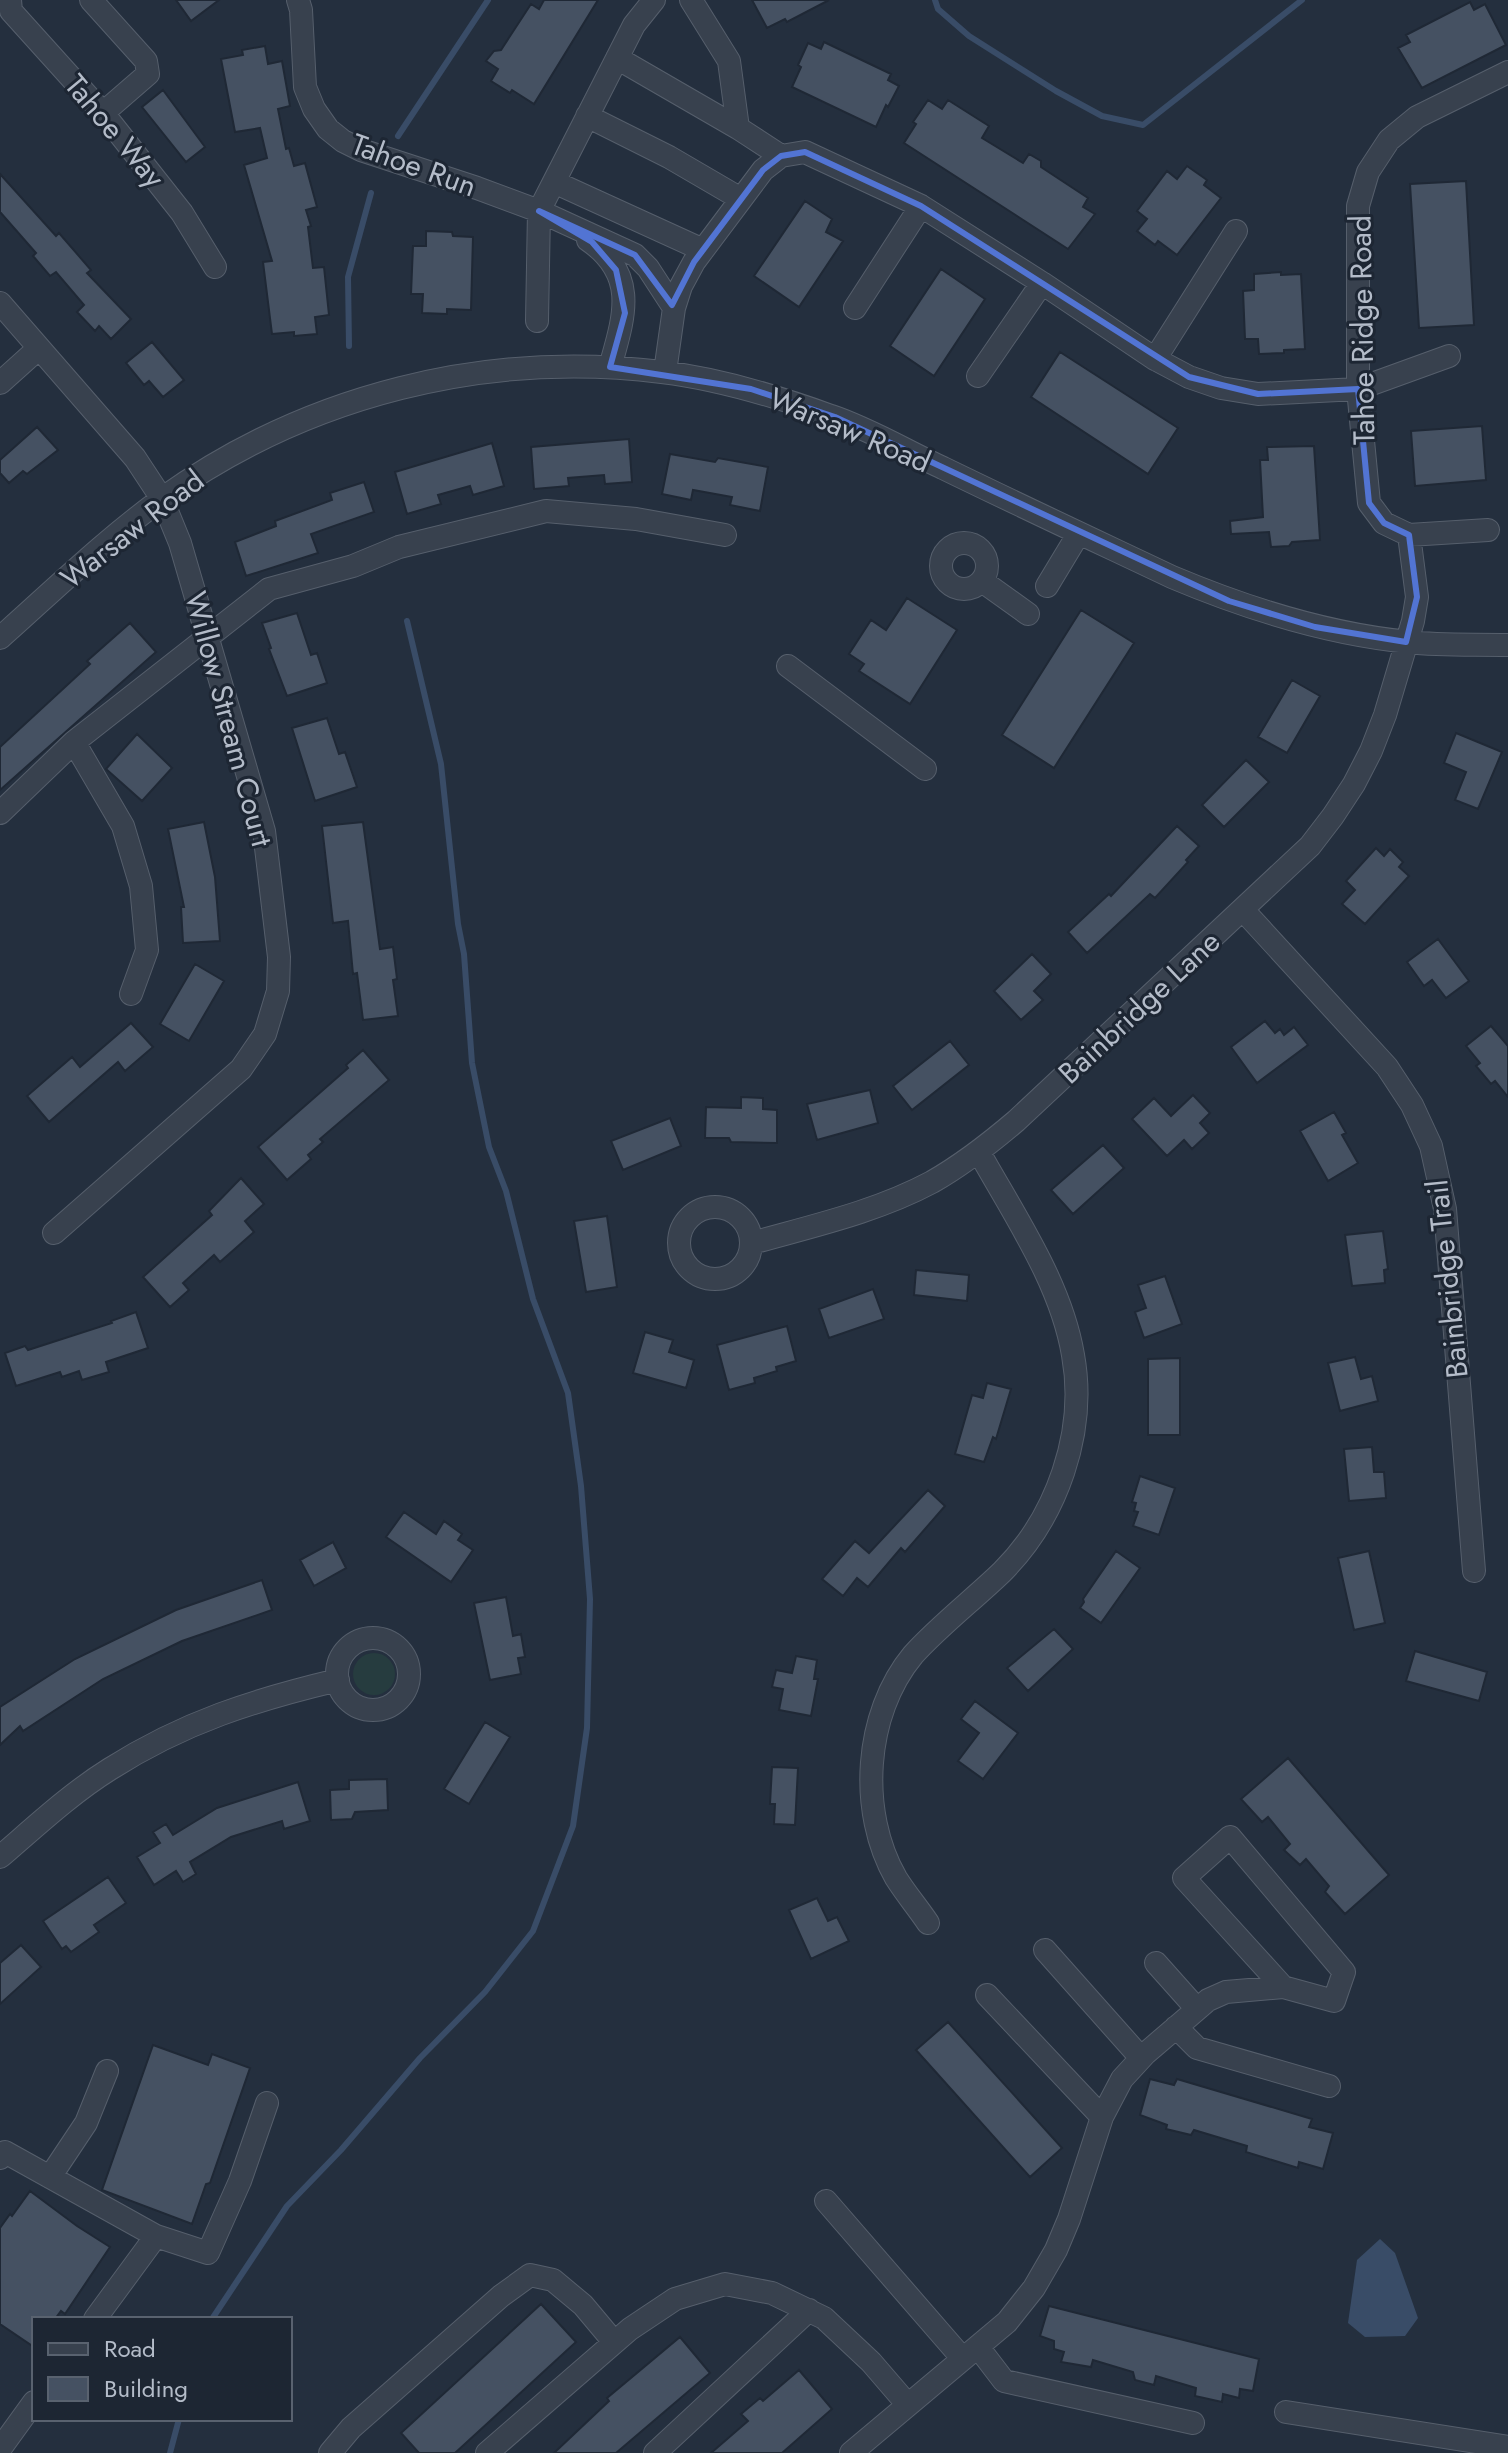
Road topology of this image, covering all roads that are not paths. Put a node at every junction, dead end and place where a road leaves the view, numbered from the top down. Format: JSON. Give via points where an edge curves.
{"nodes":[{"id":1,"x":10,"y":0,"type":"edge"},
{"id":2,"x":91,"y":0,"type":"edge"},
{"id":3,"x":298,"y":0,"type":"edge"},
{"id":4,"x":654,"y":0,"type":"edge"},
{"id":5,"x":691,"y":0,"type":"edge"},
{"id":6,"x":617,"y":58,"type":"junction"},
{"id":7,"x":1508,"y":72,"type":"edge"},
{"id":8,"x":103,"y":113,"type":"junction"},
{"id":9,"x":587,"y":116,"type":"junction"},
{"id":10,"x":738,"y":128,"type":"junction"},
{"id":11,"x":781,"y":156,"type":"junction"},
{"id":12,"x":554,"y":182,"type":"junction"},
{"id":13,"x":741,"y":199,"type":"junction"},
{"id":14,"x":921,"y":206,"type":"junction"},
{"id":15,"x":539,"y":211,"type":"junction"},
{"id":16,"x":1236,"y":231,"type":"dead end"},
{"id":17,"x":703,"y":250,"type":"junction"},
{"id":18,"x":215,"y":267,"type":"dead end"},
{"id":19,"x":1042,"y":283,"type":"junction"},
{"id":20,"x":0,"y":303,"type":"edge"},
{"id":21,"x":674,"y":308,"type":"junction"},
{"id":22,"x":855,"y":308,"type":"dead end"},
{"id":23,"x":537,"y":321,"type":"dead end"},
{"id":24,"x":39,"y":348,"type":"junction"},
{"id":25,"x":1449,"y":356,"type":"dead end"},
{"id":26,"x":1155,"y":359,"type":"junction"},
{"id":27,"x":610,"y":367,"type":"junction"},
{"id":28,"x":665,"y":372,"type":"junction"},
{"id":29,"x":978,"y":376,"type":"dead end"},
{"id":30,"x":0,"y":383,"type":"edge"},
{"id":31,"x":1358,"y":389,"type":"junction"},
{"id":32,"x":162,"y":499,"type":"junction"},
{"id":33,"x":1488,"y":530,"type":"dead end"},
{"id":34,"x":1079,"y":533,"type":"junction"},
{"id":35,"x":725,"y":535,"type":"dead end"},
{"id":36,"x":1409,"y":535,"type":"junction"},
{"id":37,"x":982,"y":581,"type":"dead end"},
{"id":38,"x":1047,"y":586,"type":"dead end"},
{"id":39,"x":1028,"y":614,"type":"dead end"},
{"id":40,"x":0,"y":638,"type":"edge"},
{"id":41,"x":208,"y":638,"type":"junction"},
{"id":42,"x":1406,"y":642,"type":"junction"},
{"id":43,"x":1508,"y":645,"type":"edge"},
{"id":44,"x":788,"y":666,"type":"dead end"},
{"id":45,"x":74,"y":742,"type":"junction"},
{"id":46,"x":925,"y":769,"type":"dead end"},
{"id":47,"x":0,"y":813,"type":"edge"},
{"id":48,"x":1243,"y":910,"type":"junction"},
{"id":49,"x":131,"y":994,"type":"dead end"},
{"id":50,"x":979,"y":1152,"type":"junction"},
{"id":51,"x":54,"y":1233,"type":"dead end"},
{"id":52,"x":752,"y":1243,"type":"dead end"},
{"id":53,"x":1474,"y":1571,"type":"dead end"},
{"id":54,"x":338,"y":1680,"type":"dead end"},
{"id":55,"x":0,"y":1857,"type":"edge"},
{"id":56,"x":928,"y":1923,"type":"dead end"},
{"id":57,"x":1045,"y":1950,"type":"dead end"},
{"id":58,"x":1156,"y":1963,"type":"dead end"},
{"id":59,"x":1283,"y":1987,"type":"junction"},
{"id":60,"x":987,"y":1995,"type":"dead end"},
{"id":61,"x":1197,"y":2009,"type":"junction"},
{"id":62,"x":1176,"y":2027,"type":"junction"},
{"id":63,"x":1141,"y":2058,"type":"junction"},
{"id":64,"x":107,"y":2071,"type":"dead end"},
{"id":65,"x":1329,"y":2086,"type":"dead end"},
{"id":66,"x":267,"y":2103,"type":"dead end"},
{"id":67,"x":1102,"y":2117,"type":"junction"},
{"id":68,"x":0,"y":2158,"type":"edge"},
{"id":69,"x":50,"y":2177,"type":"junction"},
{"id":70,"x":826,"y":2201,"type":"dead end"},
{"id":71,"x":156,"y":2236,"type":"junction"},
{"id":72,"x":809,"y":2310,"type":"junction"},
{"id":73,"x":96,"y":2317,"type":"edge"},
{"id":74,"x":614,"y":2342,"type":"junction"},
{"id":75,"x":971,"y":2353,"type":"junction"},
{"id":76,"x":32,"y":2405,"type":"edge"},
{"id":77,"x":908,"y":2405,"type":"junction"},
{"id":78,"x":1286,"y":2412,"type":"dead end"},
{"id":79,"x":1193,"y":2423,"type":"dead end"},
{"id":80,"x":1508,"y":2447,"type":"edge"},
{"id":81,"x":0,"y":2449,"type":"edge"},
{"id":82,"x":330,"y":2453,"type":"edge"},
{"id":83,"x":487,"y":2453,"type":"edge"},
{"id":84,"x":655,"y":2453,"type":"edge"},
{"id":85,"x":851,"y":2453,"type":"edge"}],
"edges":[{"from":1,"to":8,"type":"street","name":"Tahoe Way","via":[[11,11]]},
{"from":2,"to":8,"type":"street","via":[[146,61],[148,74]]},
{"from":3,"to":15,"type":"street","name":"Tahoe Run","via":[[305,87],[328,129],[361,150]]},
{"from":4,"to":6,"type":"street"},
{"from":5,"to":10,"type":"street","via":[[729,61]]},
{"from":6,"to":9,"type":"street"},
{"from":6,"to":10,"type":"street"},
{"from":7,"to":31,"type":"street","name":"Tahoe Ridge Road","via":[[1417,117],[1389,140],[1368,172],[1358,206]]},
{"from":8,"to":18,"type":"street","name":"Tahoe Way","via":[[182,213]]},
{"from":9,"to":12,"type":"street"},
{"from":9,"to":13,"type":"street"},
{"from":10,"to":11,"type":"street"},
{"from":11,"to":13,"type":"street"},
{"from":11,"to":14,"type":"street","via":[[805,152]]},
{"from":12,"to":15,"type":"street"},
{"from":12,"to":17,"type":"street"},
{"from":13,"to":17,"type":"street"},
{"from":14,"to":19,"type":"street"},
{"from":14,"to":22,"type":"street"},
{"from":15,"to":21,"type":"street","name":"Tahoe Run","via":[[635,255]]},
{"from":15,"to":23,"type":"street"},
{"from":15,"to":27,"type":"street","name":"Tahoe Run","via":[[592,242],[616,270],[625,313]]},
{"from":16,"to":26,"type":"street"},
{"from":17,"to":21,"type":"street"},
{"from":19,"to":26,"type":"street"},
{"from":19,"to":29,"type":"street"},
{"from":20,"to":24,"type":"street","name":"Willow Stream Court"},
{"from":21,"to":28,"type":"street"},
{"from":24,"to":30,"type":"street"},
{"from":24,"to":32,"type":"street","name":"Willow Stream Court","via":[[135,458]]},
{"from":25,"to":31,"type":"street"},
{"from":26,"to":31,"type":"street","via":[[1189,377],[1258,394]]},
{"from":27,"to":28,"type":"street","name":"Warsaw Road"},
{"from":27,"to":32,"type":"street","name":"Warsaw Road","via":[[492,371],[375,394],[264,438]]},
{"from":28,"to":34,"type":"street","name":"Warsaw Road","via":[[751,389],[835,417]]},
{"from":31,"to":36,"type":"street","name":"Tahoe Ridge Road","via":[[1369,503],[1384,523]]},
{"from":32,"to":40,"type":"street","name":"Warsaw Road"},
{"from":32,"to":41,"type":"street","name":"Willow Stream Court"},
{"from":33,"to":36,"type":"street"},
{"from":34,"to":38,"type":"street"},
{"from":34,"to":42,"type":"street","name":"Warsaw Road","via":[[1229,601],[1315,627]]},
{"from":35,"to":41,"type":"street","via":[[636,519],[546,511],[399,547],[269,589]]},
{"from":36,"to":42,"type":"street","via":[[1417,597]]},
{"from":37,"to":39,"type":"street"},
{"from":41,"to":45,"type":"street"},
{"from":41,"to":51,"type":"street","name":"Willow Stream Court","via":[[264,831],[278,991],[265,1034],[241,1069]]},
{"from":42,"to":43,"type":"street","name":"Warsaw Road"},
{"from":42,"to":48,"type":"street","name":"Bainbridge Lane","via":[[1385,715],[1354,784],[1310,846]]},
{"from":44,"to":46,"type":"street"},
{"from":45,"to":47,"type":"street"},
{"from":45,"to":49,"type":"street","via":[[123,826],[141,886],[147,950]]},
{"from":48,"to":50,"type":"street","name":"Bainbridge Lane"},
{"from":48,"to":53,"type":"street","name":"Bainbridge Trail","via":[[1387,1067],[1431,1146],[1445,1209]]},
{"from":50,"to":52,"type":"street","name":"Bainbridge Lane","via":[[878,1206]]},
{"from":50,"to":56,"type":"street","via":[[1061,1307],[1074,1356],[1076,1412],[1065,1471],[1037,1529],[1005,1569],[913,1655],[892,1687],[877,1725],[870,1777],[877,1828],[896,1877]]},
{"from":54,"to":55,"type":"street","via":[[241,1705],[172,1733],[109,1770]]},
{"from":57,"to":63,"type":"street"},
{"from":58,"to":61,"type":"street"},
{"from":59,"to":59,"type":"street","via":[[1334,2001],[1344,1972],[1230,1837],[1184,1878]]},
{"from":59,"to":61,"type":"street","via":[[1226,1992]]},
{"from":60,"to":67,"type":"street"},
{"from":61,"to":62,"type":"street"},
{"from":62,"to":63,"type":"street"},
{"from":62,"to":65,"type":"street","via":[[1197,2048]]},
{"from":63,"to":67,"type":"street","via":[[1122,2079]]},
{"from":64,"to":69,"type":"street","via":[[86,2123]]},
{"from":66,"to":71,"type":"street","via":[[208,2253]]},
{"from":67,"to":75,"type":"street","via":[[1056,2250],[1007,2322]]},
{"from":68,"to":69,"type":"street","via":[[5,2152]]},
{"from":69,"to":71,"type":"street"},
{"from":70,"to":75,"type":"street"},
{"from":71,"to":73,"type":"street"},
{"from":72,"to":74,"type":"street","via":[[772,2293],[725,2284],[675,2299]]},
{"from":72,"to":77,"type":"street","via":[[871,2362]]},
{"from":72,"to":84,"type":"street"},
{"from":74,"to":82,"type":"street","via":[[553,2280],[530,2275],[351,2428]]},
{"from":74,"to":83,"type":"street"},
{"from":75,"to":77,"type":"street"},
{"from":75,"to":79,"type":"street","via":[[1004,2381]]},
{"from":76,"to":81,"type":"street"},
{"from":77,"to":85,"type":"street"},
{"from":78,"to":80,"type":"street"}]}
